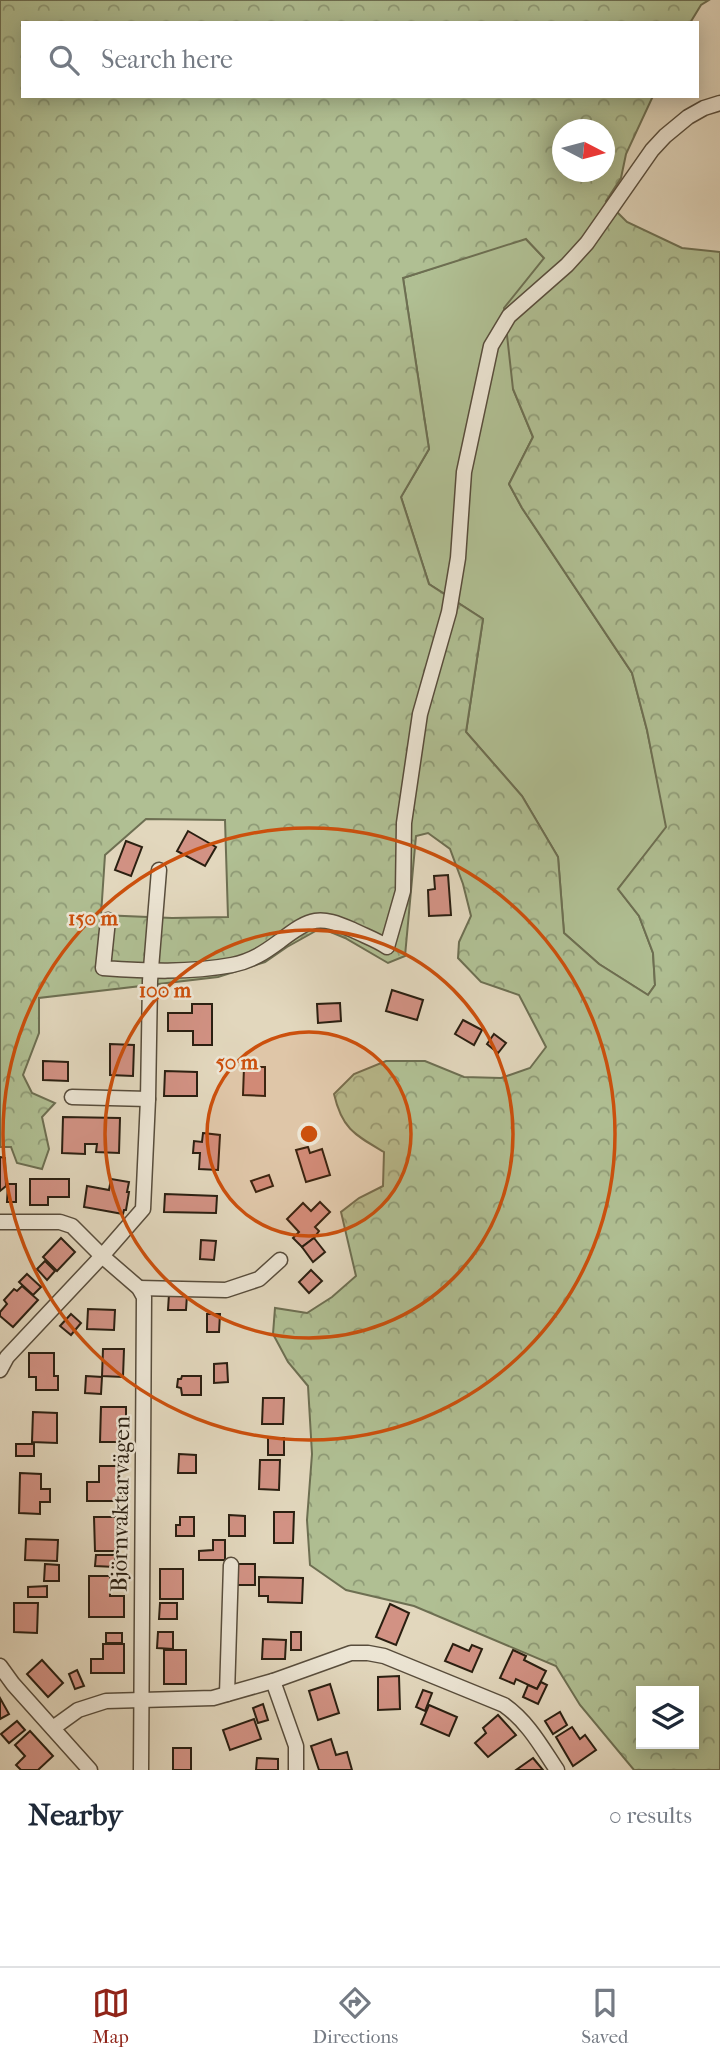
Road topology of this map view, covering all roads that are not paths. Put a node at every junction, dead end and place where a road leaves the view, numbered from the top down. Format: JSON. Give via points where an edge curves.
{"nodes":[{"id":1,"x":720,"y":103,"type":"edge"},
{"id":2,"x":159,"y":870,"type":"dead end"},
{"id":3,"x":108,"y":920,"type":"dead end"},
{"id":4,"x":150,"y":971,"type":"junction"},
{"id":5,"x":72,"y":1097,"type":"dead end"},
{"id":6,"x":148,"y":1098,"type":"junction"},
{"id":7,"x":0,"y":1222,"type":"edge"},
{"id":8,"x":102,"y":1256,"type":"junction"},
{"id":9,"x":280,"y":1260,"type":"dead end"},
{"id":10,"x":139,"y":1288,"type":"junction"},
{"id":11,"x":0,"y":1370,"type":"edge"},
{"id":12,"x":231,"y":1565,"type":"dead end"},
{"id":13,"x":0,"y":1666,"type":"edge"},
{"id":14,"x":273,"y":1681,"type":"junction"},
{"id":15,"x":227,"y":1694,"type":"junction"},
{"id":16,"x":141,"y":1699,"type":"junction"},
{"id":17,"x":53,"y":1728,"type":"junction"},
{"id":18,"x":90,"y":1770,"type":"edge"},
{"id":19,"x":141,"y":1770,"type":"edge"},
{"id":20,"x":296,"y":1770,"type":"edge"},
{"id":21,"x":557,"y":1770,"type":"edge"}],
"edges":[{"from":1,"to":4,"type":"street","via":[[688,117],[665,136],[587,243],[509,316],[491,346],[464,472],[449,612],[420,714],[404,823],[403,891],[387,947],[321,919],[308,922],[270,950],[232,965]]},
{"from":2,"to":4,"type":"street"},
{"from":3,"to":4,"type":"street","via":[[103,968]]},
{"from":4,"to":6,"type":"street"},
{"from":5,"to":6,"type":"street"},
{"from":6,"to":8,"type":"street","via":[[143,1209]]},
{"from":7,"to":8,"type":"street","via":[[60,1222],[72,1226]]},
{"from":8,"to":10,"type":"street"},
{"from":8,"to":11,"type":"street"},
{"from":9,"to":10,"type":"street","via":[[259,1279],[226,1290]]},
{"from":10,"to":16,"type":"street","name":"Björnvaktarvägen","via":[[144,1297]]},
{"from":12,"to":15,"type":"street"},
{"from":13,"to":17,"type":"street"},
{"from":14,"to":15,"type":"street"},
{"from":14,"to":20,"type":"street","via":[[296,1746]]},
{"from":14,"to":21,"type":"street","via":[[351,1653],[384,1656],[504,1705],[528,1726]]},
{"from":15,"to":16,"type":"street"},
{"from":16,"to":17,"type":"street","via":[[106,1701],[78,1710]]},
{"from":16,"to":19,"type":"street","name":"Björnvaktarvägen"},
{"from":17,"to":18,"type":"street"}]}
